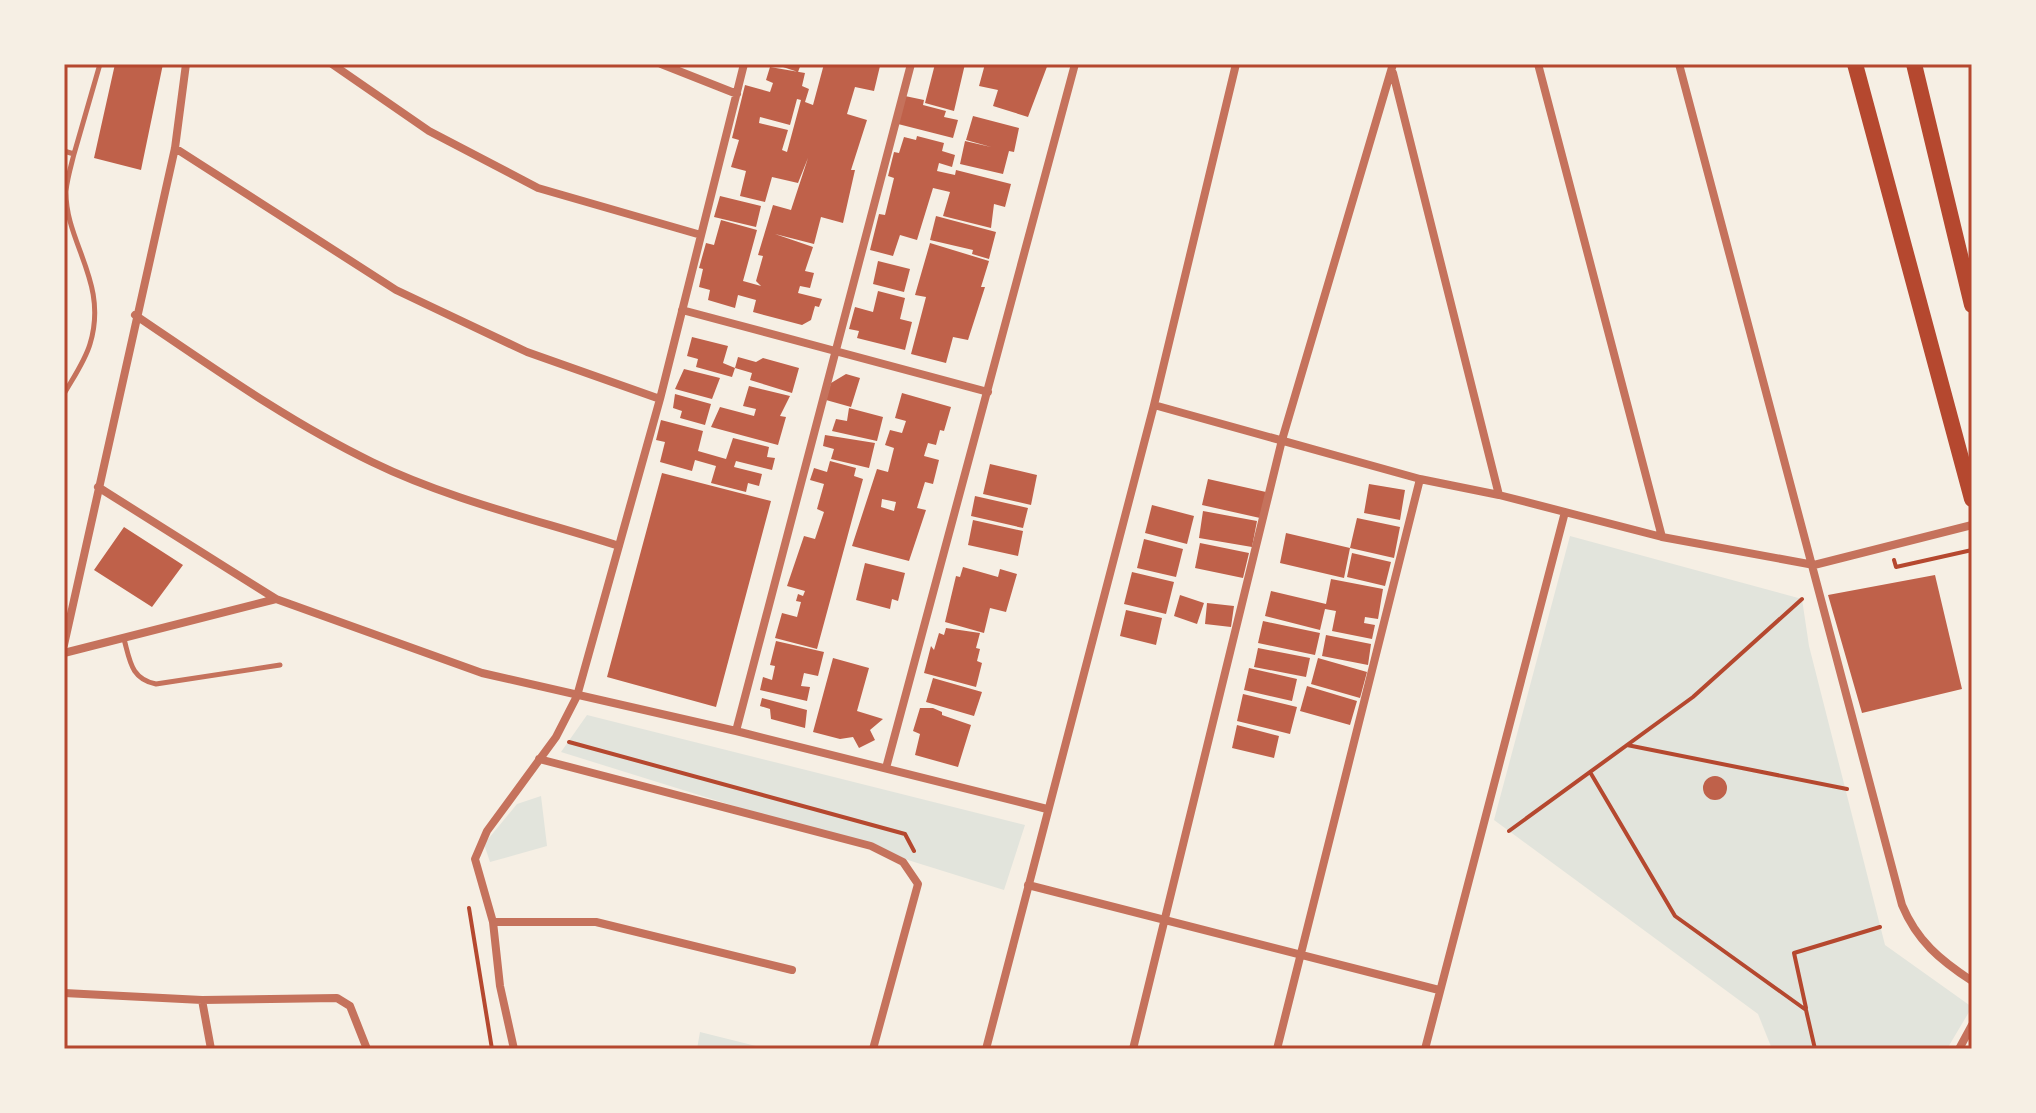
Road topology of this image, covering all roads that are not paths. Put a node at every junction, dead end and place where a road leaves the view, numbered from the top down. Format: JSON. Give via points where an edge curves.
{"nodes":[{"id":1,"x":100,"y":64,"type":"edge"},
{"id":2,"x":186,"y":64,"type":"edge"},
{"id":3,"x":332,"y":64,"type":"edge"},
{"id":4,"x":661,"y":64,"type":"edge"},
{"id":5,"x":744,"y":64,"type":"edge"},
{"id":6,"x":911,"y":64,"type":"edge"},
{"id":7,"x":1075,"y":64,"type":"edge"},
{"id":8,"x":1236,"y":64,"type":"edge"},
{"id":9,"x":1538,"y":64,"type":"edge"},
{"id":10,"x":1679,"y":64,"type":"edge"},
{"id":11,"x":1855,"y":64,"type":"edge"},
{"id":12,"x":1914,"y":64,"type":"edge"},
{"id":13,"x":1392,"y":67,"type":"edge"},
{"id":14,"x":737,"y":94,"type":"junction"},
{"id":15,"x":175,"y":148,"type":"junction"},
{"id":16,"x":64,"y":151,"type":"edge"},
{"id":17,"x":74,"y":154,"type":"junction"},
{"id":18,"x":701,"y":235,"type":"junction"},
{"id":19,"x":1972,"y":305,"type":"edge"},
{"id":20,"x":682,"y":310,"type":"junction"},
{"id":21,"x":135,"y":315,"type":"junction"},
{"id":22,"x":838,"y":353,"type":"junction"},
{"id":23,"x":988,"y":392,"type":"junction"},
{"id":24,"x":64,"y":394,"type":"edge"},
{"id":25,"x":660,"y":399,"type":"junction"},
{"id":26,"x":1154,"y":405,"type":"junction"},
{"id":27,"x":1282,"y":440,"type":"junction"},
{"id":28,"x":1420,"y":479,"type":"junction"},
{"id":29,"x":98,"y":487,"type":"junction"},
{"id":30,"x":1499,"y":495,"type":"junction"},
{"id":31,"x":1972,"y":499,"type":"edge"},
{"id":32,"x":1565,"y":512,"type":"junction"},
{"id":33,"x":1972,"y":525,"type":"edge"},
{"id":34,"x":1662,"y":537,"type":"junction"},
{"id":35,"x":619,"y":546,"type":"junction"},
{"id":36,"x":1814,"y":565,"type":"junction"},
{"id":37,"x":276,"y":599,"type":"junction"},
{"id":38,"x":124,"y":637,"type":"junction"},
{"id":39,"x":64,"y":645,"type":"edge"},
{"id":40,"x":64,"y":653,"type":"edge"},
{"id":41,"x":280,"y":665,"type":"dead end"},
{"id":42,"x":577,"y":696,"type":"junction"},
{"id":43,"x":736,"y":731,"type":"junction"},
{"id":44,"x":539,"y":759,"type":"junction"},
{"id":45,"x":886,"y":768,"type":"junction"},
{"id":46,"x":1047,"y":809,"type":"junction"},
{"id":47,"x":1028,"y":885,"type":"junction"},
{"id":48,"x":1165,"y":919,"type":"junction"},
{"id":49,"x":493,"y":922,"type":"junction"},
{"id":50,"x":1301,"y":954,"type":"junction"},
{"id":51,"x":792,"y":970,"type":"dead end"},
{"id":52,"x":1972,"y":981,"type":"edge"},
{"id":53,"x":1439,"y":990,"type":"junction"},
{"id":54,"x":64,"y":993,"type":"edge"},
{"id":55,"x":202,"y":1000,"type":"junction"},
{"id":56,"x":1972,"y":1025,"type":"edge"},
{"id":57,"x":211,"y":1049,"type":"edge"},
{"id":58,"x":367,"y":1049,"type":"edge"},
{"id":59,"x":515,"y":1049,"type":"edge"},
{"id":60,"x":873,"y":1049,"type":"edge"},
{"id":61,"x":986,"y":1049,"type":"edge"},
{"id":62,"x":1133,"y":1049,"type":"edge"},
{"id":63,"x":1277,"y":1049,"type":"edge"},
{"id":64,"x":1425,"y":1049,"type":"edge"},
{"id":65,"x":1959,"y":1049,"type":"edge"}],
"edges":[{"from":1,"to":17,"type":"lane"},
{"from":2,"to":15,"type":"street"},
{"from":3,"to":18,"type":"street","via":[[429,131],[538,188]]},
{"from":4,"to":14,"type":"street"},
{"from":5,"to":14,"type":"street"},
{"from":6,"to":22,"type":"street"},
{"from":7,"to":23,"type":"street"},
{"from":8,"to":26,"type":"street"},
{"from":9,"to":34,"type":"street"},
{"from":10,"to":36,"type":"street"},
{"from":11,"to":31,"type":"highway"},
{"from":12,"to":19,"type":"highway"},
{"from":13,"to":27,"type":"street"},
{"from":13,"to":30,"type":"street"},
{"from":14,"to":18,"type":"street"},
{"from":15,"to":21,"type":"street"},
{"from":15,"to":25,"type":"street","via":[[396,290],[527,352]]},
{"from":16,"to":17,"type":"lane"},
{"from":17,"to":24,"type":"lane","via":[[66,192],[91,275],[94,309],[91,343]]},
{"from":18,"to":20,"type":"street"},
{"from":20,"to":22,"type":"street"},
{"from":20,"to":25,"type":"street"},
{"from":21,"to":29,"type":"street"},
{"from":21,"to":35,"type":"street","via":[[230,379],[372,462]]},
{"from":22,"to":23,"type":"street"},
{"from":22,"to":43,"type":"street"},
{"from":23,"to":45,"type":"street"},
{"from":25,"to":35,"type":"street"},
{"from":26,"to":27,"type":"street"},
{"from":26,"to":46,"type":"street"},
{"from":27,"to":28,"type":"street"},
{"from":27,"to":48,"type":"street"},
{"from":28,"to":30,"type":"street"},
{"from":28,"to":50,"type":"street"},
{"from":29,"to":37,"type":"street"},
{"from":29,"to":39,"type":"street"},
{"from":30,"to":32,"type":"street"},
{"from":32,"to":34,"type":"street"},
{"from":32,"to":53,"type":"street"},
{"from":33,"to":36,"type":"street"},
{"from":34,"to":36,"type":"street"},
{"from":35,"to":42,"type":"street"},
{"from":36,"to":52,"type":"street","via":[[1902,905],[1919,939]]},
{"from":37,"to":38,"type":"street"},
{"from":37,"to":42,"type":"street","via":[[482,673]]},
{"from":38,"to":40,"type":"street"},
{"from":38,"to":41,"type":"lane","via":[[133,672],[142,682]]},
{"from":42,"to":43,"type":"street"},
{"from":42,"to":44,"type":"street"},
{"from":43,"to":45,"type":"street"},
{"from":44,"to":49,"type":"street","via":[[478,846],[477,873]]},
{"from":44,"to":60,"type":"street","via":[[871,846],[903,862],[918,884]]},
{"from":45,"to":46,"type":"street"},
{"from":46,"to":47,"type":"street"},
{"from":47,"to":48,"type":"street"},
{"from":47,"to":61,"type":"street"},
{"from":48,"to":50,"type":"street"},
{"from":48,"to":62,"type":"street"},
{"from":49,"to":51,"type":"street","via":[[596,922]]},
{"from":49,"to":59,"type":"street","via":[[500,986]]},
{"from":50,"to":53,"type":"street"},
{"from":50,"to":63,"type":"street"},
{"from":53,"to":64,"type":"street"},
{"from":54,"to":55,"type":"street"},
{"from":55,"to":57,"type":"street"},
{"from":55,"to":58,"type":"street","via":[[346,1002]]},
{"from":56,"to":65,"type":"street"}]}
